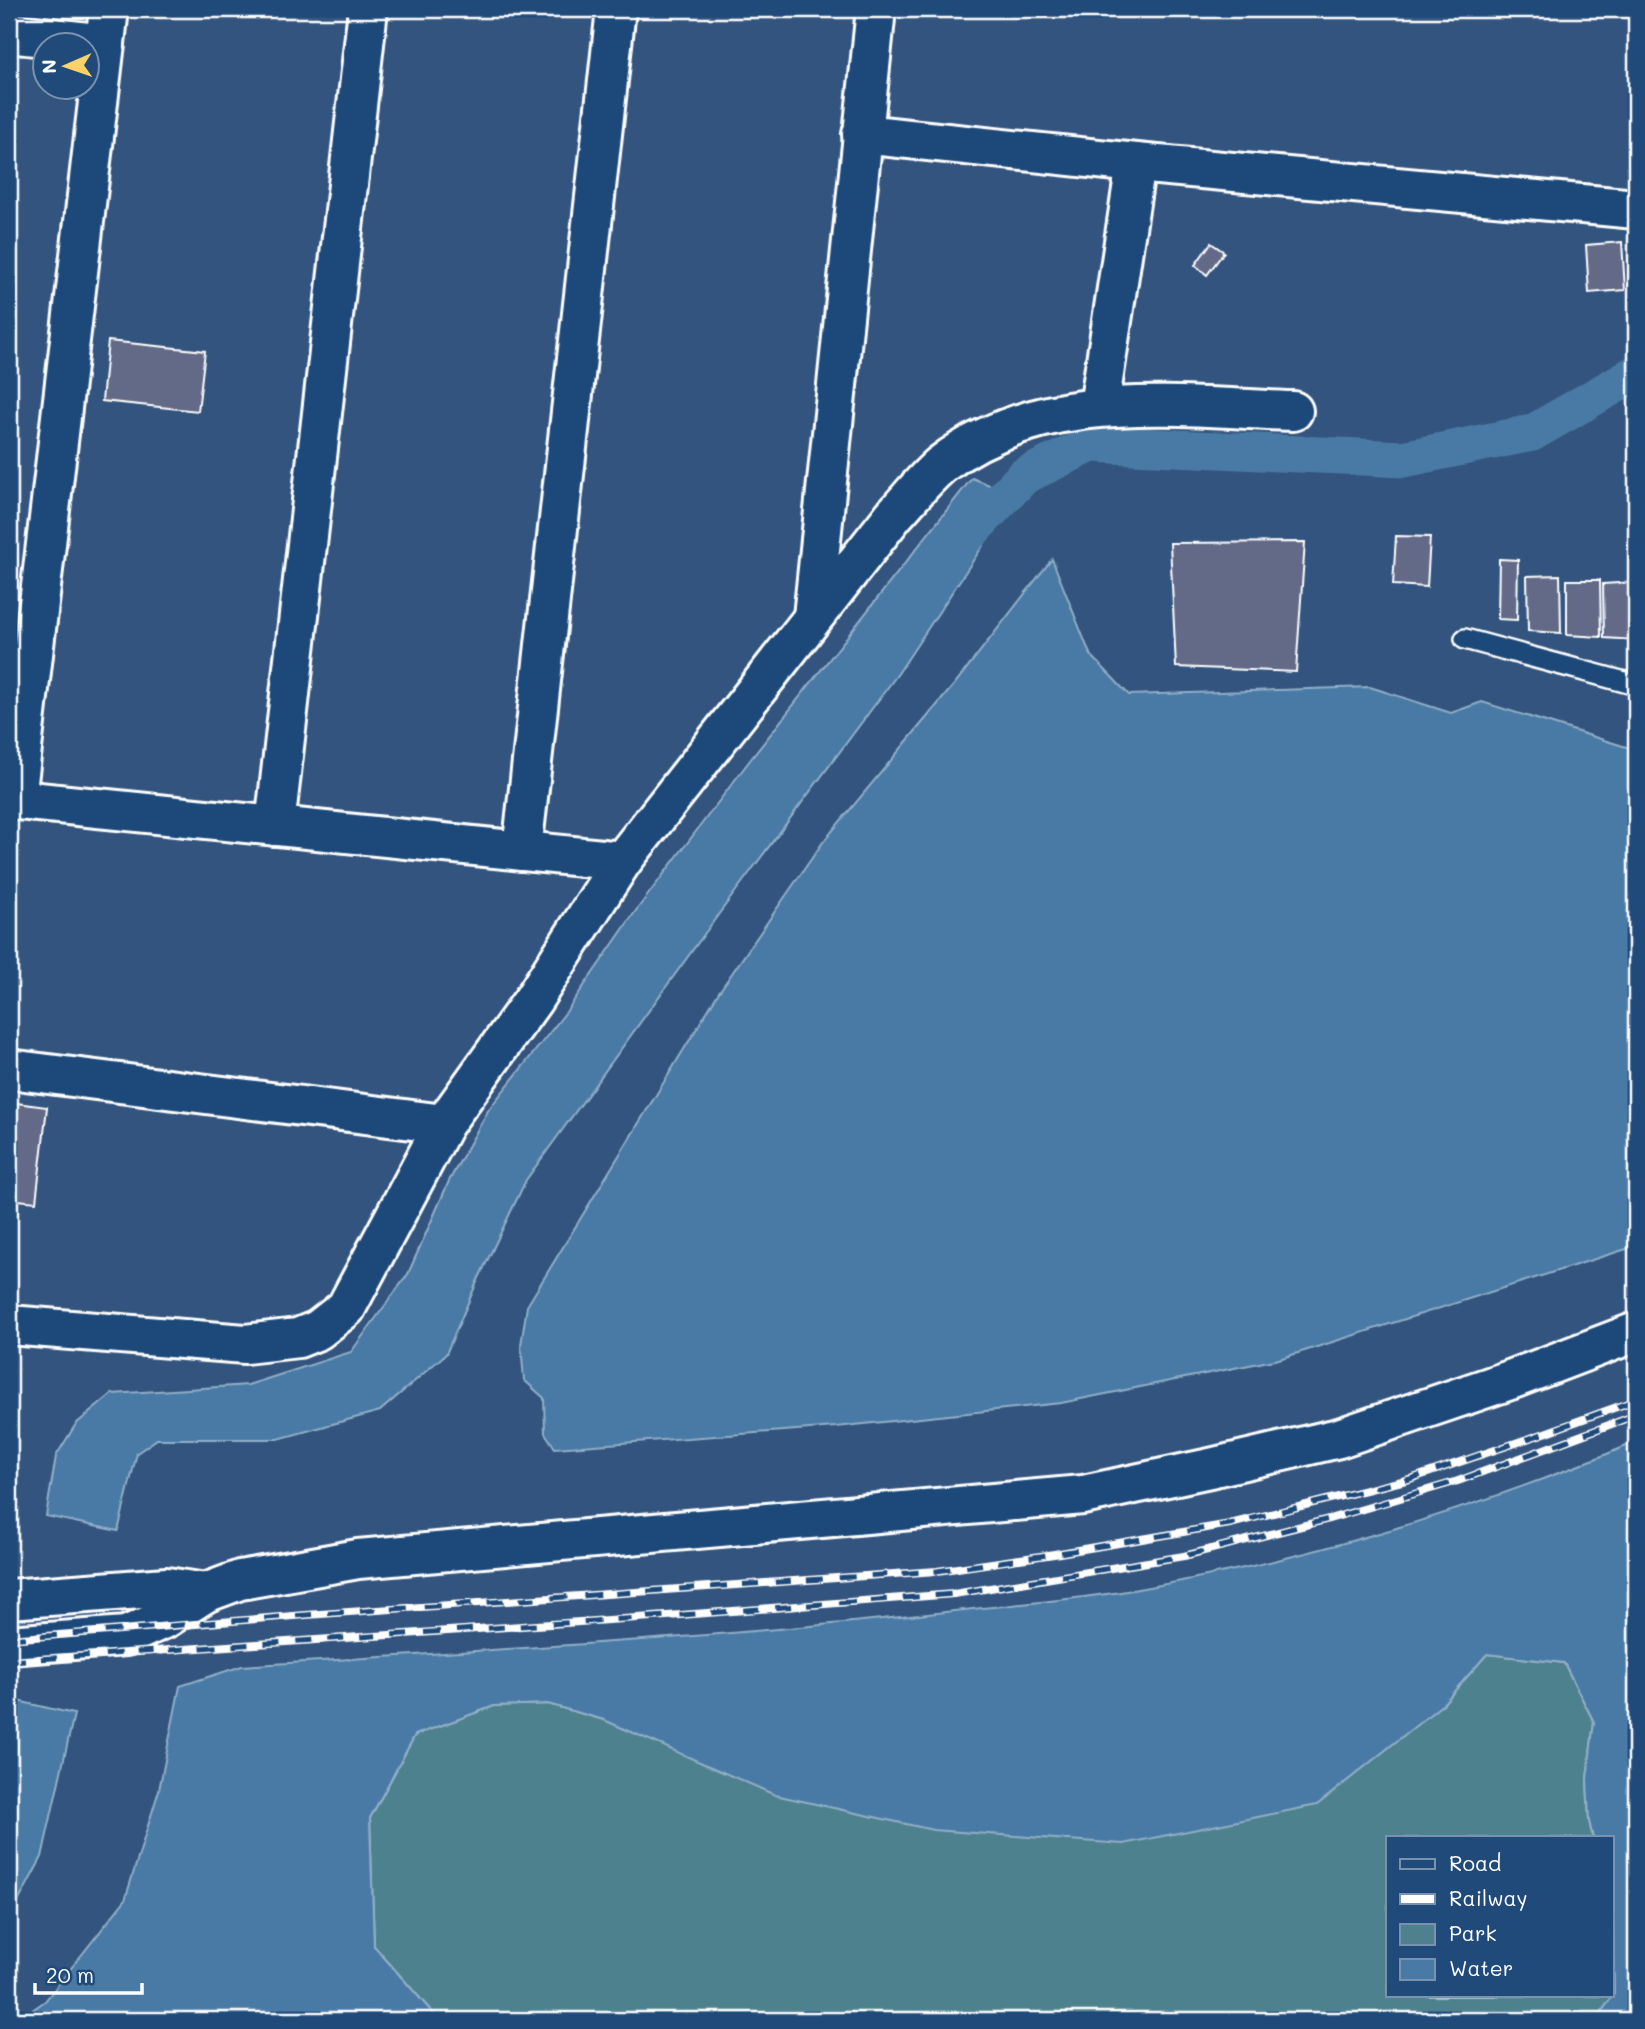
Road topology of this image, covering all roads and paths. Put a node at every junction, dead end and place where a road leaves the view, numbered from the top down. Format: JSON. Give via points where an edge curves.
{"nodes":[{"id":1,"x":368,"y":9,"type":"edge"},
{"id":2,"x":616,"y":9,"type":"edge"},
{"id":3,"x":876,"y":9,"type":"edge"},
{"id":4,"x":107,"y":26,"type":"edge"},
{"id":5,"x":9,"y":33,"type":"edge"},
{"id":6,"x":862,"y":134,"type":"junction"},
{"id":7,"x":1136,"y":163,"type":"junction"},
{"id":8,"x":1636,"y":209,"type":"edge"},
{"id":9,"x":1099,"y":407,"type":"junction"},
{"id":10,"x":1293,"y":411,"type":"dead end"},
{"id":11,"x":813,"y":617,"type":"junction"},
{"id":12,"x":1465,"y":639,"type":"dead end"},
{"id":13,"x":1636,"y":685,"type":"edge"},
{"id":14,"x":12,"y":799,"type":"edge"},
{"id":15,"x":275,"y":825,"type":"junction"},
{"id":16,"x":522,"y":851,"type":"junction"},
{"id":17,"x":622,"y":861,"type":"junction"},
{"id":18,"x":9,"y":1069,"type":"edge"},
{"id":19,"x":444,"y":1124,"type":"junction"},
{"id":20,"x":9,"y":1325,"type":"edge"},
{"id":21,"x":1636,"y":1332,"type":"edge"},
{"id":22,"x":205,"y":1592,"type":"junction"},
{"id":23,"x":9,"y":1599,"type":"edge"},
{"id":24,"x":9,"y":1645,"type":"edge"}],
"edges":[{"from":1,"to":15,"type":"street"},
{"from":2,"to":16,"type":"street"},
{"from":3,"to":6,"type":"street"},
{"from":4,"to":5,"type":"street"},
{"from":4,"to":14,"type":"street"},
{"from":6,"to":7,"type":"street"},
{"from":6,"to":11,"type":"street"},
{"from":7,"to":8,"type":"street"},
{"from":7,"to":9,"type":"street"},
{"from":9,"to":10,"type":"street"},
{"from":9,"to":11,"type":"street","via":[[1051,414],[1018,425],[986,437],[941,465],[894,515]]},
{"from":11,"to":17,"type":"street"},
{"from":12,"to":13,"type":"lane"},
{"from":14,"to":15,"type":"street"},
{"from":15,"to":16,"type":"street"},
{"from":16,"to":17,"type":"street"},
{"from":17,"to":19,"type":"street","via":[[533,1000]]},
{"from":18,"to":19,"type":"street"},
{"from":19,"to":20,"type":"street","via":[[346,1308],[318,1330],[298,1338],[245,1345]]},
{"from":21,"to":22,"type":"street","via":[[1339,1438],[1083,1494],[359,1559],[240,1580]]},
{"from":22,"to":23,"type":"street","via":[[167,1587]]},
{"from":22,"to":24,"type":"street","via":[[166,1618],[126,1636]]}]}
